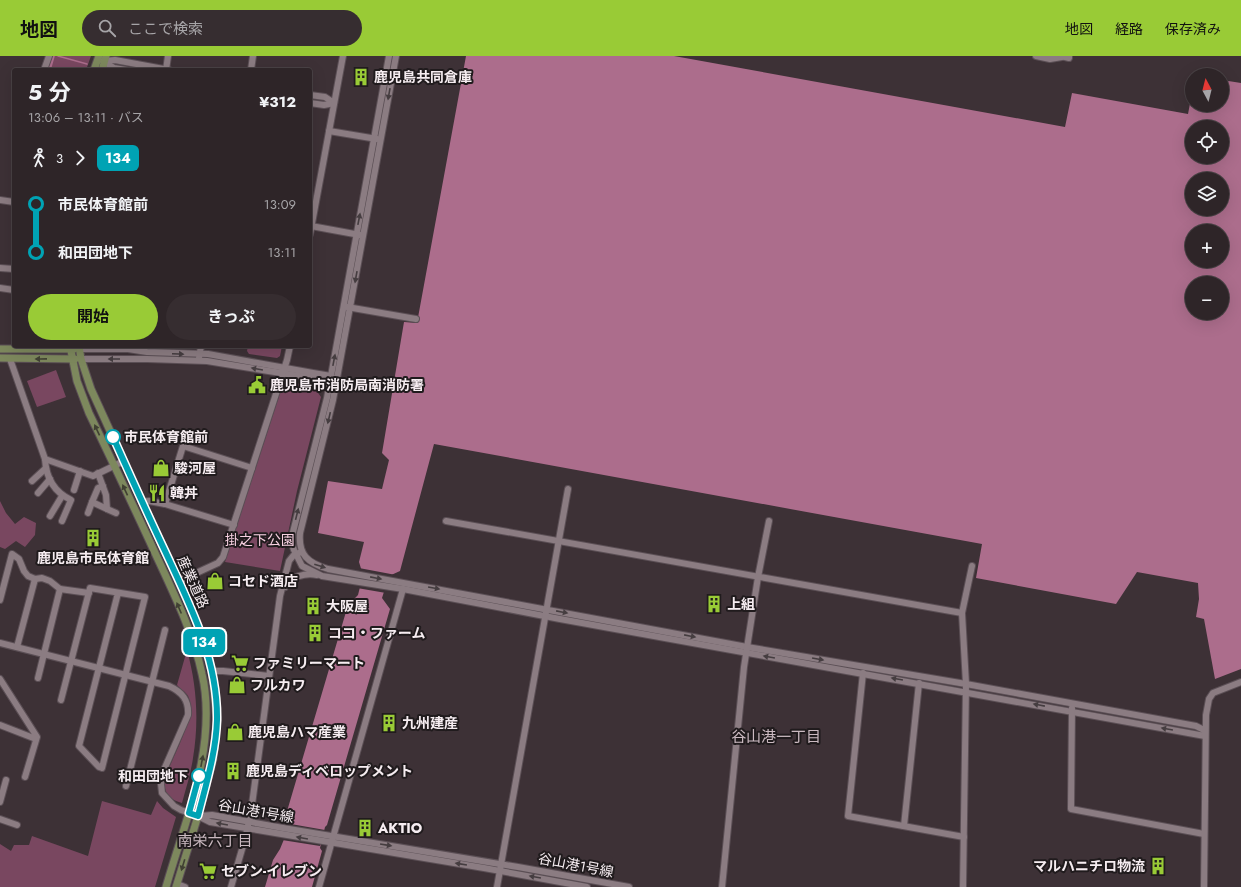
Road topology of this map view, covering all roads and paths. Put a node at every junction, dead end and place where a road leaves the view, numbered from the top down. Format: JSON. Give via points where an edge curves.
{"nodes":[{"id":1,"x":48,"y":56,"type":"edge"},
{"id":2,"x":168,"y":56,"type":"edge"},
{"id":3,"x":253,"y":56,"type":"edge"},
{"id":4,"x":343,"y":56,"type":"edge"},
{"id":5,"x":389,"y":56,"type":"edge"},
{"id":6,"x":396,"y":56,"type":"edge"},
{"id":7,"x":1036,"y":56,"type":"edge"},
{"id":8,"x":1062,"y":56,"type":"edge"},
{"id":9,"x":1070,"y":56,"type":"edge"},
{"id":10,"x":102,"y":58,"type":"edge"},
{"id":11,"x":45,"y":68,"type":"edge"},
{"id":12,"x":95,"y":68,"type":"edge"},
{"id":13,"x":114,"y":68,"type":"edge"},
{"id":14,"x":157,"y":68,"type":"edge"},
{"id":15,"x":167,"y":68,"type":"edge"},
{"id":16,"x":251,"y":68,"type":"edge"},
{"id":17,"x":312,"y":95,"type":"edge"},
{"id":18,"x":312,"y":103,"type":"edge"},
{"id":19,"x":334,"y":103,"type":"junction"},
{"id":20,"x":329,"y":131,"type":"junction"},
{"id":21,"x":374,"y":139,"type":"junction"},
{"id":22,"x":381,"y":140,"type":"junction"},
{"id":23,"x":314,"y":194,"type":"edge"},
{"id":24,"x":0,"y":200,"type":"edge"},
{"id":25,"x":12,"y":202,"type":"edge"},
{"id":26,"x":312,"y":226,"type":"joint"},
{"id":27,"x":356,"y":234,"type":"junction"},
{"id":28,"x":364,"y":235,"type":"junction"},
{"id":29,"x":0,"y":268,"type":"edge"},
{"id":30,"x":12,"y":269,"type":"edge"},
{"id":31,"x":0,"y":288,"type":"edge"},
{"id":32,"x":12,"y":290,"type":"edge"},
{"id":33,"x":347,"y":307,"type":"junction"},
{"id":34,"x":416,"y":318,"type":"dead end"},
{"id":35,"x":12,"y":347,"type":"edge"},
{"id":36,"x":2,"y":348,"type":"edge"},
{"id":37,"x":70,"y":348,"type":"edge"},
{"id":38,"x":79,"y":348,"type":"edge"},
{"id":39,"x":95,"y":348,"type":"edge"},
{"id":40,"x":201,"y":348,"type":"edge"},
{"id":41,"x":290,"y":348,"type":"edge"},
{"id":42,"x":72,"y":358,"type":"junction"},
{"id":43,"x":199,"y":358,"type":"junction"},
{"id":44,"x":0,"y":359,"type":"edge"},
{"id":45,"x":10,"y":359,"type":"junction"},
{"id":46,"x":81,"y":359,"type":"junction"},
{"id":47,"x":284,"y":370,"type":"junction"},
{"id":48,"x":330,"y":379,"type":"junction"},
{"id":49,"x":336,"y":380,"type":"junction"},
{"id":50,"x":45,"y":459,"type":"junction"},
{"id":51,"x":124,"y":461,"type":"junction"},
{"id":52,"x":114,"y":466,"type":"junction"},
{"id":53,"x":46,"y":468,"type":"junction"},
{"id":54,"x":252,"y":468,"type":"junction"},
{"id":55,"x":80,"y":471,"type":"junction"},
{"id":56,"x":98,"y":473,"type":"junction"},
{"id":57,"x":50,"y":479,"type":"junction"},
{"id":58,"x":32,"y":481,"type":"dead end"},
{"id":59,"x":103,"y":486,"type":"junction"},
{"id":60,"x":568,"y":489,"type":"dead end"},
{"id":61,"x":74,"y":490,"type":"dead end"},
{"id":62,"x":38,"y":493,"type":"dead end"},
{"id":63,"x":62,"y":496,"type":"junction"},
{"id":64,"x":92,"y":502,"type":"junction"},
{"id":65,"x":142,"y":502,"type":"junction"},
{"id":66,"x":165,"y":504,"type":"junction"},
{"id":67,"x":107,"y":509,"type":"junction"},
{"id":68,"x":88,"y":513,"type":"dead end"},
{"id":69,"x":116,"y":513,"type":"dead end"},
{"id":70,"x":50,"y":516,"type":"dead end"},
{"id":71,"x":62,"y":521,"type":"dead end"},
{"id":72,"x":446,"y":521,"type":"dead end"},
{"id":73,"x":769,"y":522,"type":"dead end"},
{"id":74,"x":234,"y":525,"type":"junction"},
{"id":75,"x":559,"y":541,"type":"junction"},
{"id":76,"x":302,"y":552,"type":"junction"},
{"id":77,"x":296,"y":555,"type":"junction"},
{"id":78,"x":972,"y":566,"type":"dead end"},
{"id":79,"x":322,"y":576,"type":"junction"},
{"id":80,"x":758,"y":577,"type":"junction"},
{"id":81,"x":34,"y":579,"type":"junction"},
{"id":82,"x":179,"y":581,"type":"junction"},
{"id":83,"x":394,"y":585,"type":"junction"},
{"id":84,"x":60,"y":589,"type":"junction"},
{"id":85,"x":403,"y":590,"type":"junction"},
{"id":86,"x":89,"y":593,"type":"junction"},
{"id":87,"x":118,"y":593,"type":"junction"},
{"id":88,"x":280,"y":596,"type":"junction"},
{"id":89,"x":0,"y":600,"type":"edge"},
{"id":90,"x":547,"y":609,"type":"junction"},
{"id":91,"x":962,"y":613,"type":"junction"},
{"id":92,"x":546,"y":616,"type":"junction"},
{"id":93,"x":165,"y":630,"type":"dead end"},
{"id":94,"x":0,"y":643,"type":"edge"},
{"id":95,"x":17,"y":648,"type":"junction"},
{"id":96,"x":747,"y":650,"type":"junction"},
{"id":97,"x":44,"y":654,"type":"junction"},
{"id":98,"x":71,"y":661,"type":"junction"},
{"id":99,"x":99,"y":668,"type":"junction"},
{"id":100,"x":212,"y":671,"type":"junction"},
{"id":101,"x":863,"y":673,"type":"junction"},
{"id":102,"x":125,"y":676,"type":"junction"},
{"id":103,"x":269,"y":676,"type":"junction"},
{"id":104,"x":38,"y":678,"type":"dead end"},
{"id":105,"x":0,"y":679,"type":"edge"},
{"id":106,"x":153,"y":682,"type":"junction"},
{"id":107,"x":1241,"y":682,"type":"edge"},
{"id":108,"x":919,"y":683,"type":"junction"},
{"id":109,"x":966,"y":684,"type":"junction"},
{"id":110,"x":965,"y":692,"type":"junction"},
{"id":111,"x":61,"y":700,"type":"dead end"},
{"id":112,"x":1072,"y":704,"type":"junction"},
{"id":113,"x":1072,"y":712,"type":"junction"},
{"id":114,"x":0,"y":725,"type":"edge"},
{"id":115,"x":1205,"y":736,"type":"junction"},
{"id":116,"x":36,"y":739,"type":"junction"},
{"id":117,"x":25,"y":776,"type":"dead end"},
{"id":118,"x":6,"y":780,"type":"dead end"},
{"id":119,"x":126,"y":786,"type":"dead end"},
{"id":120,"x":0,"y":802,"type":"edge"},
{"id":121,"x":189,"y":813,"type":"junction"},
{"id":122,"x":198,"y":816,"type":"junction"},
{"id":123,"x":0,"y":819,"type":"edge"},
{"id":124,"x":17,"y":825,"type":"dead end"},
{"id":125,"x":248,"y":825,"type":"junction"},
{"id":126,"x":904,"y":826,"type":"junction"},
{"id":127,"x":1204,"y":834,"type":"junction"},
{"id":128,"x":333,"y":836,"type":"junction"},
{"id":129,"x":964,"y":837,"type":"junction"},
{"id":130,"x":323,"y":838,"type":"junction"},
{"id":131,"x":331,"y":843,"type":"junction"},
{"id":132,"x":501,"y":864,"type":"junction"},
{"id":133,"x":500,"y":871,"type":"junction"},
{"id":134,"x":177,"y":886,"type":"edge"},
{"id":135,"x":610,"y":886,"type":"edge"},
{"id":136,"x":166,"y":887,"type":"edge"},
{"id":137,"x":185,"y":887,"type":"edge"},
{"id":138,"x":231,"y":887,"type":"edge"},
{"id":139,"x":319,"y":887,"type":"edge"},
{"id":140,"x":497,"y":887,"type":"edge"},
{"id":141,"x":587,"y":887,"type":"edge"},
{"id":142,"x":629,"y":887,"type":"edge"},
{"id":143,"x":722,"y":887,"type":"edge"},
{"id":144,"x":963,"y":887,"type":"edge"},
{"id":145,"x":1204,"y":887,"type":"edge"}],
"edges":[{"from":1,"to":11,"type":"street"},
{"from":2,"to":15,"type":"street"},
{"from":3,"to":16,"type":"street"},
{"from":4,"to":19,"type":"street"},
{"from":5,"to":21,"type":"street"},
{"from":6,"to":22,"type":"street","one_way":true},
{"from":7,"to":8,"type":"street","via":[[1050,59]]},
{"from":8,"to":9,"type":"street"},
{"from":10,"to":12,"type":"main road"},
{"from":10,"to":13,"type":"street"},
{"from":10,"to":14,"type":"street"},
{"from":17,"to":19,"type":"street","via":[[325,97]]},
{"from":18,"to":19,"type":"street"},
{"from":19,"to":20,"type":"street"},
{"from":20,"to":21,"type":"street"},
{"from":20,"to":23,"type":"street"},
{"from":21,"to":22,"type":"street"},
{"from":27,"to":21,"type":"street","one_way":true},
{"from":22,"to":28,"type":"street"},
{"from":23,"to":26,"type":"street"},
{"from":24,"to":25,"type":"street"},
{"from":26,"to":27,"type":"street"},
{"from":27,"to":28,"type":"street"},
{"from":27,"to":33,"type":"street"},
{"from":28,"to":33,"type":"street","one_way":true},
{"from":29,"to":30,"type":"street"},
{"from":31,"to":32,"type":"street"},
{"from":33,"to":34,"type":"street"},
{"from":48,"to":33,"type":"street","one_way":true},
{"from":33,"to":49,"type":"street"},
{"from":35,"to":36,"type":"main road"},
{"from":37,"to":42,"type":"main road","name":"産業道路"},
{"from":38,"to":46,"type":"main road","name":"産業道路"},
{"from":39,"to":43,"type":"street","one_way":true},
{"from":40,"to":43,"type":"street"},
{"from":41,"to":47,"type":"street"},
{"from":42,"to":45,"type":"main road","one_way":true},
{"from":42,"to":46,"type":"main road"},
{"from":52,"to":42,"type":"main road","name":"産業道路","one_way":true,"via":[[89,413],[77,381]]},
{"from":43,"to":46,"type":"street","one_way":true},
{"from":43,"to":47,"type":"street"},
{"from":44,"to":45,"type":"main road"},
{"from":45,"to":50,"type":"street"},
{"from":46,"to":51,"type":"main road","name":"産業道路","via":[[91,389]]},
{"from":47,"to":48,"type":"street"},
{"from":47,"to":54,"type":"street"},
{"from":48,"to":49,"type":"street"},
{"from":77,"to":48,"type":"street","one_way":true,"via":[[292,544],[293,532]]},
{"from":49,"to":76,"type":"street","one_way":true,"via":[[300,533]]},
{"from":50,"to":53,"type":"street"},
{"from":50,"to":55,"type":"street"},
{"from":51,"to":52,"type":"street"},
{"from":51,"to":65,"type":"main road","name":"産業道路"},
{"from":52,"to":56,"type":"street"},
{"from":121,"to":52,"type":"main road","name":"産業道路","one_way":true,"via":[[203,759],[206,706],[203,676],[180,611]]},
{"from":53,"to":57,"type":"street"},
{"from":53,"to":58,"type":"street"},
{"from":54,"to":66,"type":"street","via":[[183,446]]},
{"from":54,"to":74,"type":"street"},
{"from":55,"to":56,"type":"street","via":[[93,476]]},
{"from":55,"to":61,"type":"street"},
{"from":56,"to":59,"type":"street"},
{"from":57,"to":62,"type":"street"},
{"from":57,"to":63,"type":"street"},
{"from":59,"to":64,"type":"street","via":[[98,488]]},
{"from":59,"to":67,"type":"street"},
{"from":60,"to":75,"type":"street"},
{"from":63,"to":70,"type":"street"},
{"from":63,"to":71,"type":"street","via":[[71,500]]},
{"from":64,"to":67,"type":"street"},
{"from":64,"to":68,"type":"street"},
{"from":65,"to":66,"type":"street"},
{"from":65,"to":82,"type":"main road","name":"産業道路"},
{"from":66,"to":74,"type":"street"},
{"from":67,"to":69,"type":"street"},
{"from":72,"to":75,"type":"street"},
{"from":73,"to":80,"type":"street"},
{"from":74,"to":82,"type":"street","via":[[221,560]]},
{"from":75,"to":80,"type":"street"},
{"from":75,"to":90,"type":"street"},
{"from":76,"to":77,"type":"street"},
{"from":76,"to":83,"type":"street","one_way":true,"via":[[317,566]]},
{"from":77,"to":79,"type":"street","via":[[302,566]]},
{"from":77,"to":88,"type":"street","via":[[289,561]]},
{"from":78,"to":91,"type":"street"},
{"from":79,"to":83,"type":"street"},
{"from":79,"to":88,"type":"street","via":[[312,574],[294,578],[287,582]]},
{"from":80,"to":91,"type":"street"},
{"from":80,"to":96,"type":"street"},
{"from":81,"to":84,"type":"street","via":[[50,581]]},
{"from":81,"to":89,"type":"street","via":[[28,576],[19,559],[12,554]]},
{"from":81,"to":95,"type":"street"},
{"from":82,"to":100,"type":"main road","name":"産業道路","via":[[197,622]]},
{"from":83,"to":85,"type":"street"},
{"from":83,"to":90,"type":"street","one_way":true},
{"from":84,"to":86,"type":"street"},
{"from":84,"to":97,"type":"street"},
{"from":85,"to":92,"type":"street"},
{"from":85,"to":128,"type":"street"},
{"from":86,"to":87,"type":"street","via":[[90,588]]},
{"from":86,"to":98,"type":"street"},
{"from":87,"to":99,"type":"street"},
{"from":87,"to":102,"type":"street","via":[[145,596]]},
{"from":88,"to":103,"type":"street"},
{"from":90,"to":92,"type":"street"},
{"from":90,"to":96,"type":"street","one_way":true},
{"from":91,"to":109,"type":"street"},
{"from":92,"to":96,"type":"street"},
{"from":92,"to":132,"type":"street"},
{"from":93,"to":106,"type":"street"},
{"from":94,"to":95,"type":"street","name":"谷山港1号線"},
{"from":95,"to":97,"type":"street","name":"谷山港1号線"},
{"from":101,"to":96,"type":"street","one_way":true},
{"from":96,"to":109,"type":"street","one_way":true},
{"from":96,"to":143,"type":"street"},
{"from":97,"to":98,"type":"street","name":"谷山港1号線"},
{"from":97,"to":104,"type":"street"},
{"from":98,"to":99,"type":"street","name":"谷山港1号線"},
{"from":98,"to":111,"type":"street"},
{"from":99,"to":102,"type":"street","name":"谷山港1号線"},
{"from":99,"to":102,"type":"street","via":[[79,746],[102,768]]},
{"from":100,"to":103,"type":"street","via":[[224,670]]},
{"from":100,"to":122,"type":"main road","name":"産業道路","via":[[216,735],[213,758]]},
{"from":108,"to":101,"type":"street","one_way":true},
{"from":101,"to":126,"type":"street","via":[[848,816]]},
{"from":102,"to":106,"type":"street","name":"谷山港1号線"},
{"from":103,"to":125,"type":"street"},
{"from":105,"to":116,"type":"street"},
{"from":106,"to":119,"type":"street"},
{"from":106,"to":121,"type":"street","name":"谷山港1号線","via":[[169,686],[183,694],[188,706],[186,720],[160,784],[162,793],[169,802]]},
{"from":107,"to":115,"type":"street","via":[[1213,693],[1206,714]]},
{"from":108,"to":110,"type":"street"},
{"from":108,"to":126,"type":"street"},
{"from":109,"to":110,"type":"street"},
{"from":109,"to":112,"type":"street"},
{"from":113,"to":110,"type":"street","one_way":true},
{"from":110,"to":129,"type":"street"},
{"from":112,"to":113,"type":"street"},
{"from":112,"to":115,"type":"street","via":[[1196,726],[1204,730]]},
{"from":115,"to":113,"type":"street","one_way":true},
{"from":113,"to":127,"type":"street","via":[[1071,809]]},
{"from":114,"to":116,"type":"street"},
{"from":115,"to":127,"type":"street"},
{"from":116,"to":117,"type":"street"},
{"from":118,"to":120,"type":"street"},
{"from":121,"to":122,"type":"street","name":"谷山港1号線"},
{"from":121,"to":136,"type":"main road","name":"産業道路"},
{"from":122,"to":125,"type":"street","name":"谷山港1号線","via":[[212,815]]},
{"from":122,"to":134,"type":"main road","name":"産業道路","one_way":true},
{"from":123,"to":124,"type":"street"},
{"from":125,"to":130,"type":"street","name":"谷山港1号線"},
{"from":125,"to":138,"type":"street"},
{"from":126,"to":129,"type":"street"},
{"from":127,"to":145,"type":"street"},
{"from":128,"to":130,"type":"street","name":"谷山港1号線"},
{"from":128,"to":131,"type":"street"},
{"from":128,"to":132,"type":"street","name":"谷山港1号線","one_way":true},
{"from":129,"to":144,"type":"street"},
{"from":130,"to":131,"type":"street","name":"谷山港1号線"},
{"from":133,"to":131,"type":"street","name":"谷山港1号線","one_way":true},
{"from":131,"to":139,"type":"street"},
{"from":132,"to":133,"type":"street"},
{"from":132,"to":135,"type":"street","name":"谷山港1号線"},
{"from":133,"to":140,"type":"street"},
{"from":141,"to":133,"type":"street","name":"谷山港1号線","one_way":true},
{"from":134,"to":137,"type":"street"},
{"from":135,"to":142,"type":"street","name":"谷山港1号線"}]}
